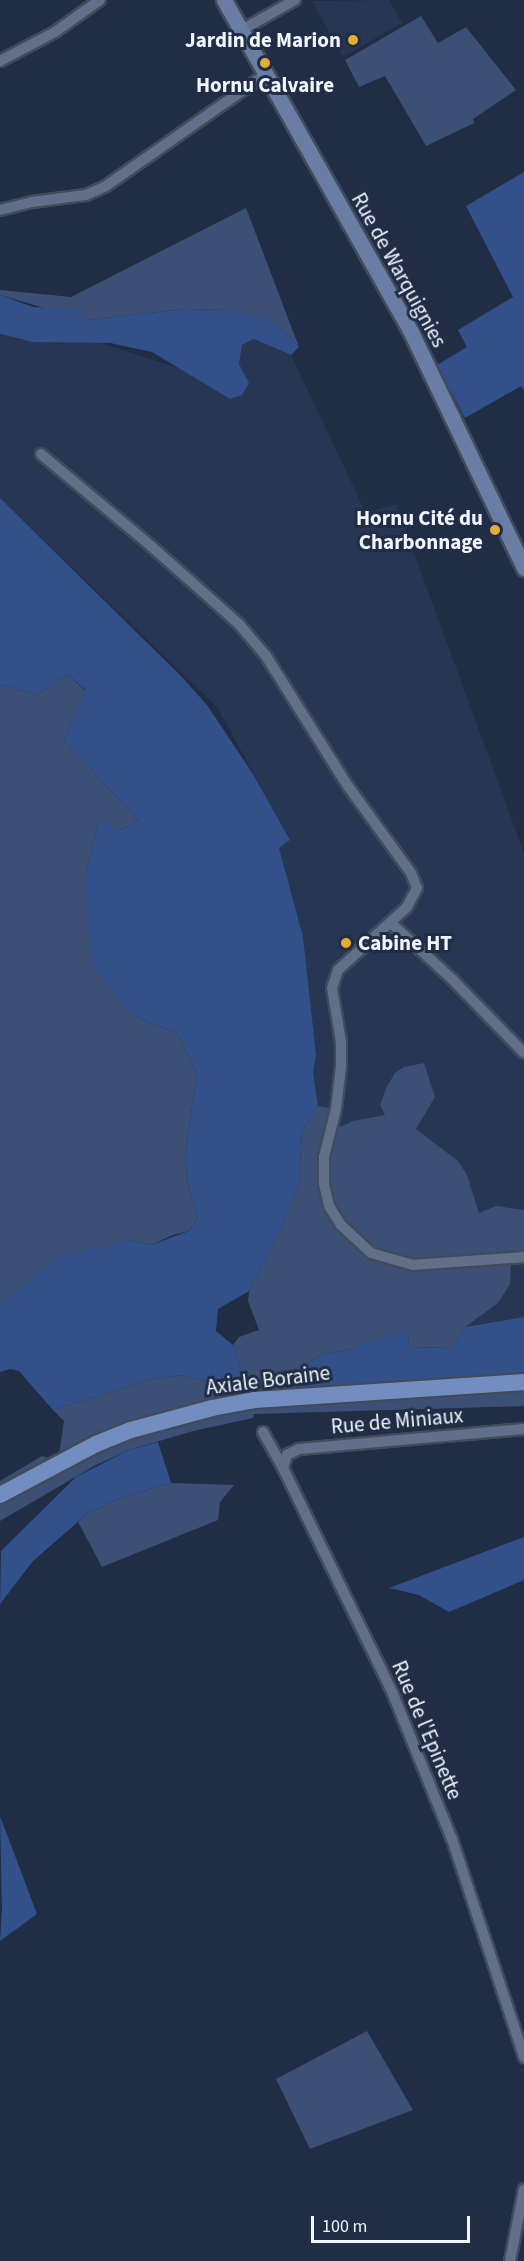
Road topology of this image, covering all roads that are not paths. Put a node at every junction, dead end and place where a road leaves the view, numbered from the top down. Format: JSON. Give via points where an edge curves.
{"nodes":[{"id":1,"x":100,"y":0,"type":"edge"},
{"id":2,"x":224,"y":0,"type":"edge"},
{"id":3,"x":295,"y":0,"type":"edge"},
{"id":4,"x":242,"y":30,"type":"junction"},
{"id":5,"x":0,"y":61,"type":"edge"},
{"id":6,"x":266,"y":74,"type":"junction"},
{"id":7,"x":0,"y":210,"type":"edge"},
{"id":8,"x":41,"y":454,"type":"dead end"},
{"id":9,"x":524,"y":566,"type":"edge"},
{"id":10,"x":391,"y":923,"type":"junction"},
{"id":11,"x":524,"y":1053,"type":"edge"},
{"id":12,"x":524,"y":1257,"type":"edge"},
{"id":13,"x":524,"y":1382,"type":"edge"},
{"id":14,"x":524,"y":1429,"type":"edge"},
{"id":15,"x":263,"y":1432,"type":"dead end"},
{"id":16,"x":284,"y":1468,"type":"junction"},
{"id":17,"x":0,"y":1495,"type":"edge"},
{"id":18,"x":524,"y":2057,"type":"edge"},
{"id":19,"x":524,"y":2190,"type":"edge"},
{"id":20,"x":510,"y":2261,"type":"edge"}],
"edges":[{"from":1,"to":5,"type":"street","via":[[55,32]]},
{"from":2,"to":4,"type":"street","name":"Rue de Warquignies"},
{"from":3,"to":4,"type":"street"},
{"from":4,"to":6,"type":"street","name":"Rue de Warquignies"},
{"from":6,"to":7,"type":"street","via":[[105,186],[86,195]]},
{"from":6,"to":9,"type":"street","name":"Rue de Warquignies","via":[[411,332]]},
{"from":8,"to":10,"type":"street","via":[[178,569],[239,624],[266,656],[348,786],[411,873],[417,888],[414,897]]},
{"from":10,"to":11,"type":"street"},
{"from":10,"to":12,"type":"street","via":[[338,970],[332,988],[341,1042],[336,1109],[324,1157],[329,1206],[354,1240],[371,1253],[396,1262],[413,1265]]},
{"from":13,"to":17,"type":"main road","name":"Axiale Boraine","via":[[255,1400],[213,1408],[131,1430],[96,1444]]},
{"from":14,"to":16,"type":"street","name":"Rue de Miniaux","via":[[299,1449],[287,1455]]},
{"from":15,"to":16,"type":"street","name":"Rue de l'Epinette"},
{"from":16,"to":18,"type":"street","name":"Rue de l'Epinette","via":[[393,1694],[452,1839]]},
{"from":19,"to":20,"type":"street"}]}
